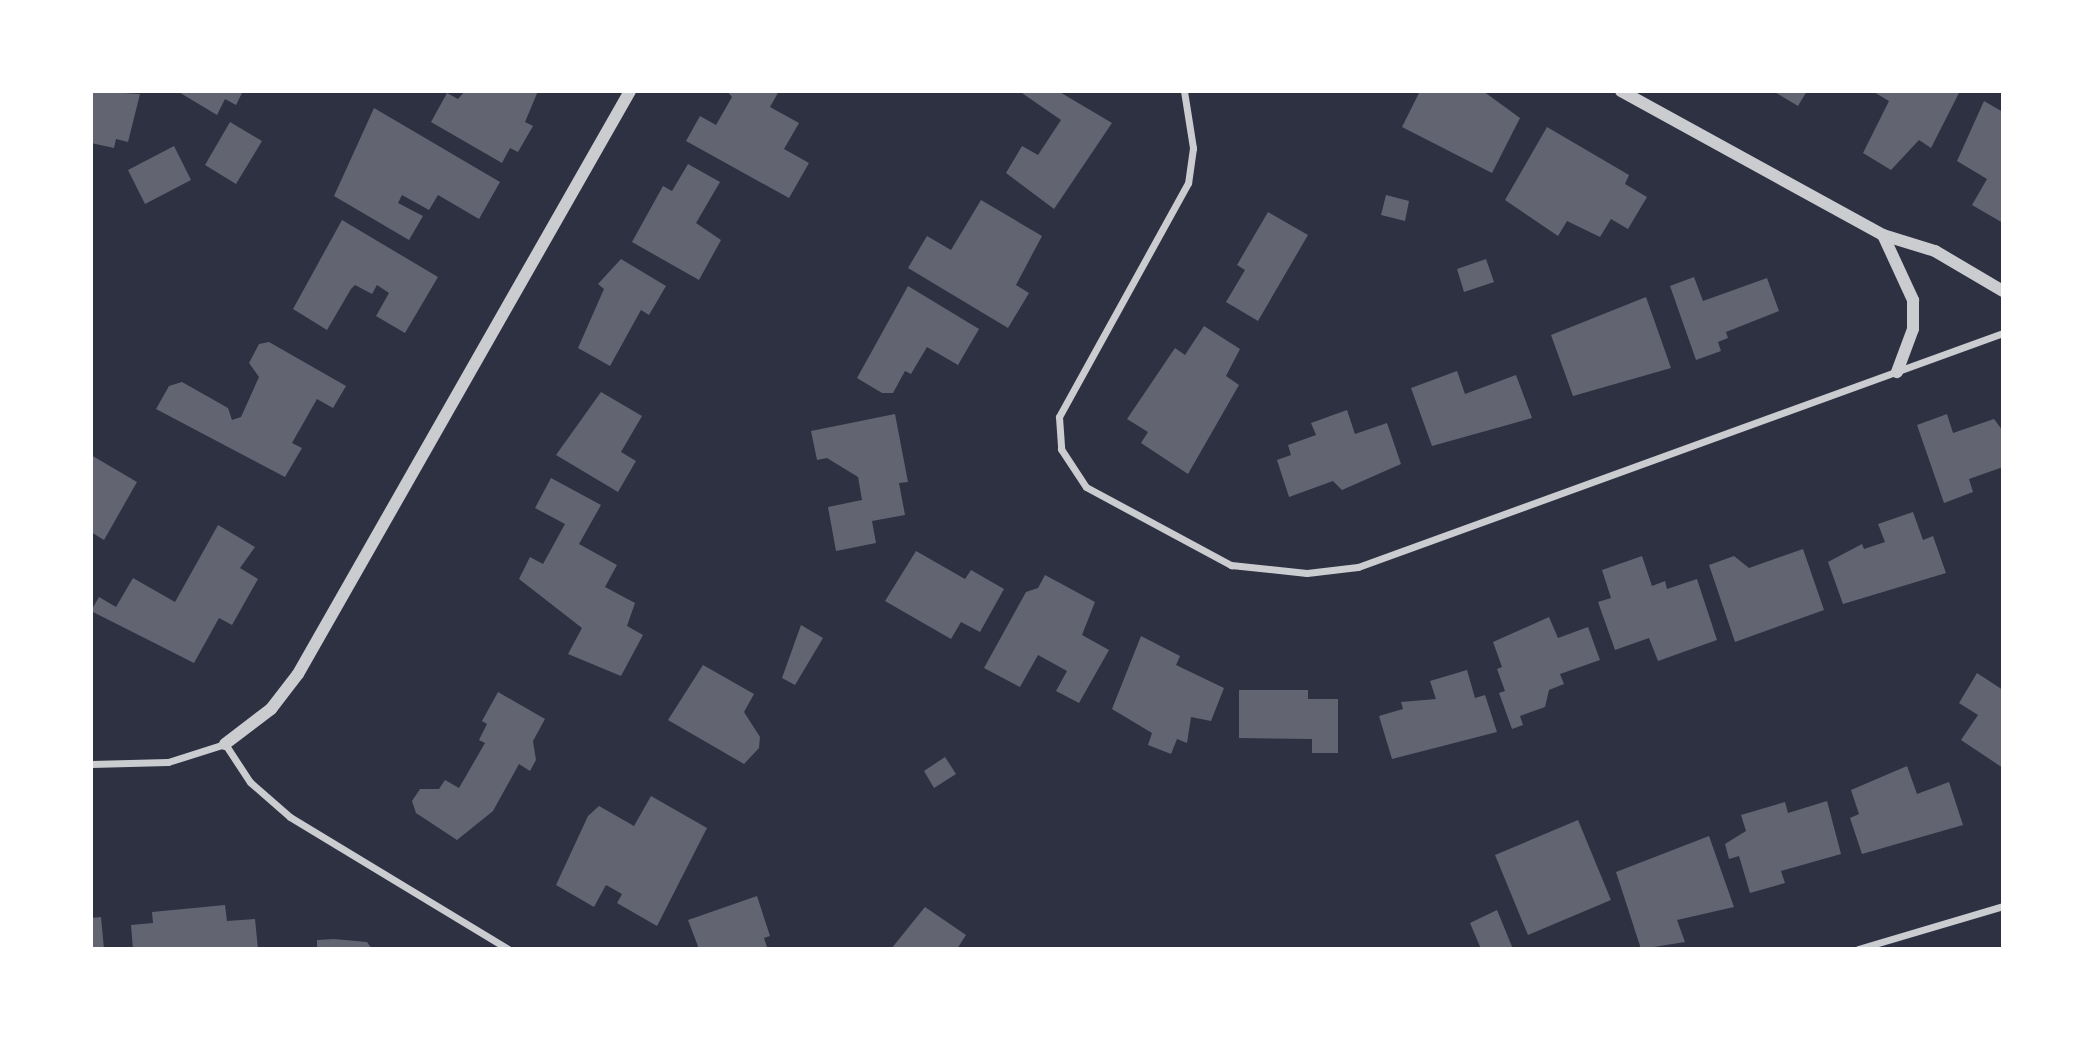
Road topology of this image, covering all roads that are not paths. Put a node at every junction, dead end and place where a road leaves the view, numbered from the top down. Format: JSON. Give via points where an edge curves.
{"nodes":[{"id":1,"x":630,"y":91,"type":"edge"},
{"id":2,"x":1184,"y":91,"type":"edge"},
{"id":3,"x":1621,"y":91,"type":"edge"},
{"id":4,"x":1883,"y":235,"type":"junction"},
{"id":5,"x":2003,"y":290,"type":"edge"},
{"id":6,"x":2003,"y":333,"type":"edge"},
{"id":7,"x":1896,"y":372,"type":"junction"},
{"id":8,"x":225,"y":744,"type":"junction"},
{"id":9,"x":91,"y":764,"type":"edge"},
{"id":10,"x":2003,"y":906,"type":"edge"},
{"id":11,"x":508,"y":949,"type":"edge"},
{"id":12,"x":1858,"y":949,"type":"edge"}],
"edges":[{"from":1,"to":8,"type":"street","via":[[298,674],[271,709]]},
{"from":2,"to":7,"type":"street","via":[[1193,148],[1188,183],[1059,417],[1061,449],[1086,487],[1117,500],[1190,547],[1231,565],[1307,573],[1358,566]]},
{"from":3,"to":4,"type":"street"},
{"from":4,"to":5,"type":"street","via":[[1934,251]]},
{"from":4,"to":7,"type":"street","via":[[1913,300],[1913,329]]},
{"from":6,"to":7,"type":"street"},
{"from":8,"to":9,"type":"street","via":[[169,762]]},
{"from":8,"to":11,"type":"street","via":[[250,782],[290,817]]},
{"from":10,"to":12,"type":"street"}]}
